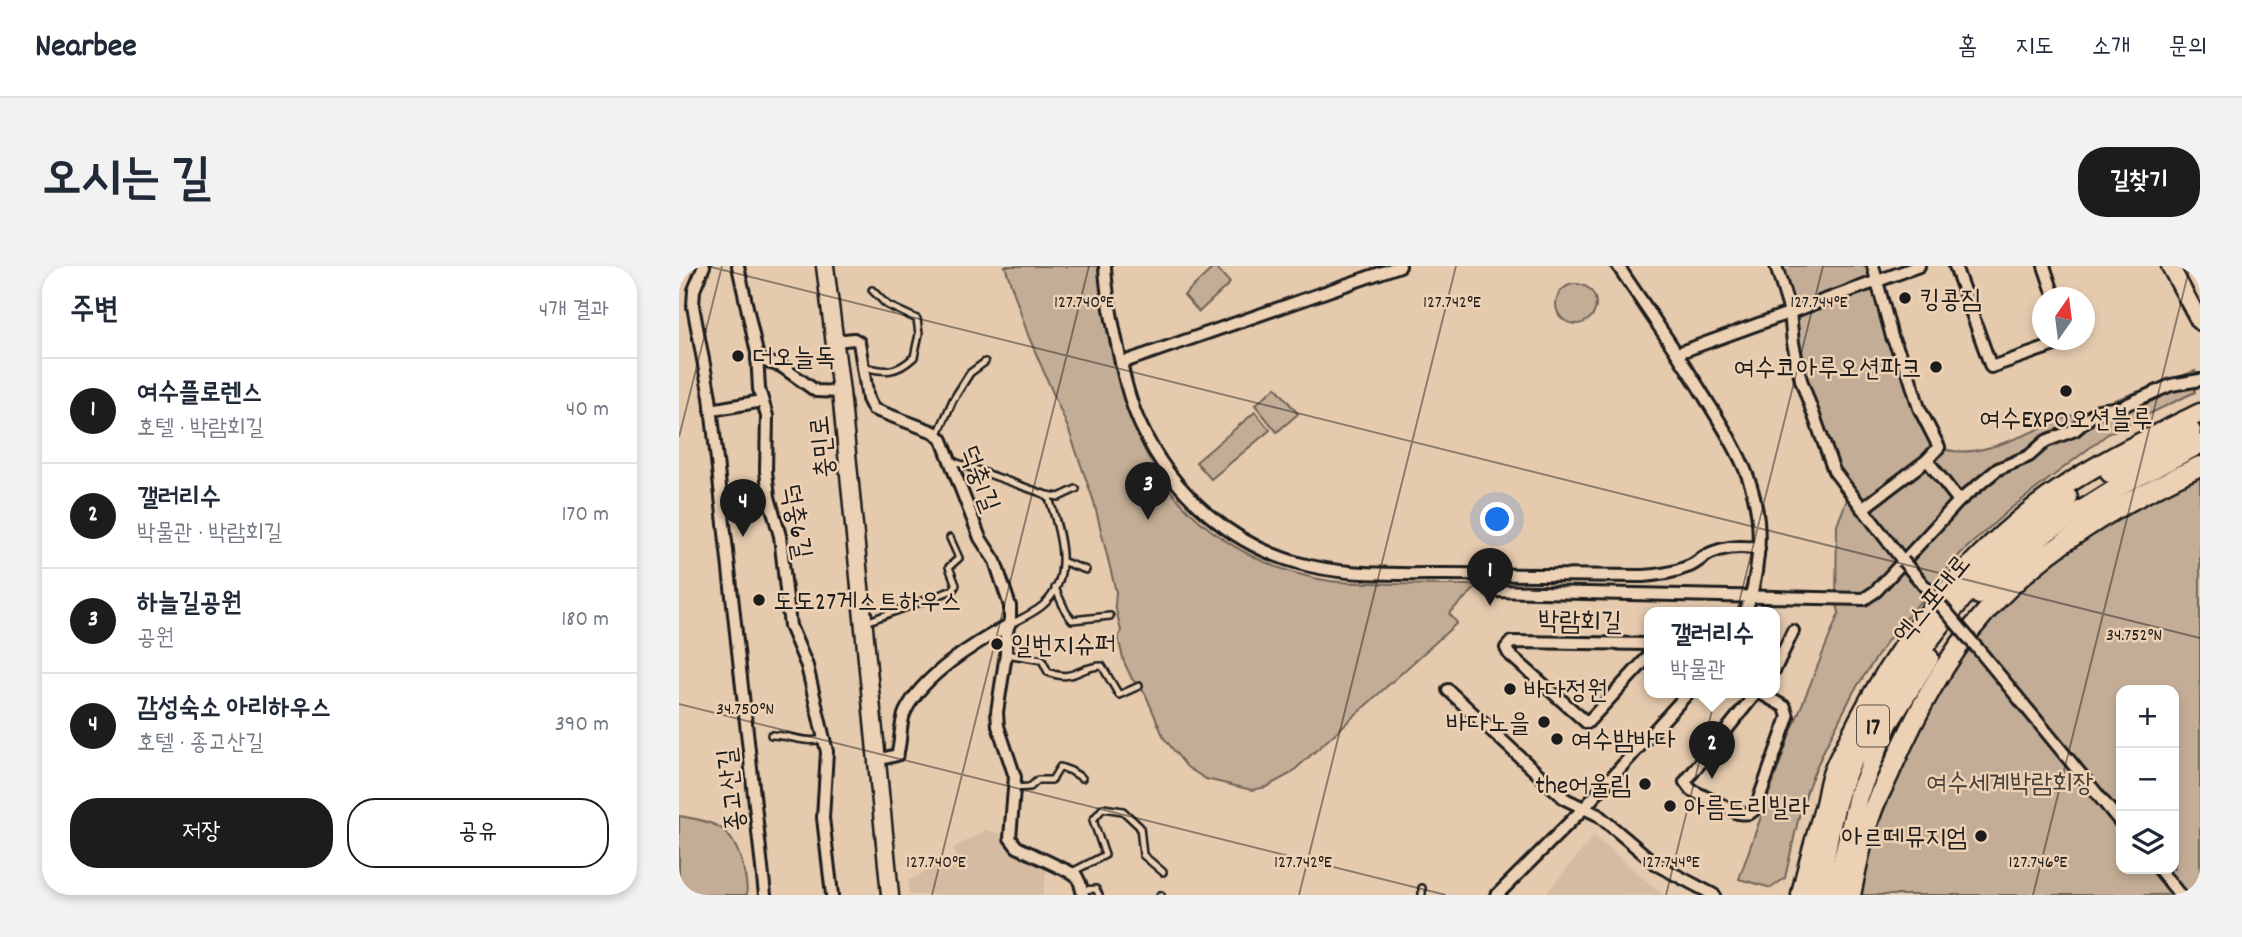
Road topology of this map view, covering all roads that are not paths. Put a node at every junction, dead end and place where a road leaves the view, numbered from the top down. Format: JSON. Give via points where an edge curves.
{"nodes":[{"id":1,"x":704,"y":266,"type":"edge"},
{"id":2,"x":738,"y":266,"type":"edge"},
{"id":3,"x":825,"y":266,"type":"edge"},
{"id":4,"x":1105,"y":266,"type":"edge"},
{"id":5,"x":1400,"y":266,"type":"edge"},
{"id":6,"x":1618,"y":266,"type":"edge"},
{"id":7,"x":1776,"y":266,"type":"edge"},
{"id":8,"x":1873,"y":266,"type":"edge"},
{"id":9,"x":1919,"y":266,"type":"edge"},
{"id":10,"x":1955,"y":266,"type":"edge"},
{"id":11,"x":2044,"y":266,"type":"edge"},
{"id":12,"x":2170,"y":266,"type":"edge"},
{"id":13,"x":1878,"y":281,"type":"junction"},
{"id":14,"x":2051,"y":287,"type":"edge"},
{"id":15,"x":872,"y":290,"type":"dead end"},
{"id":16,"x":1790,"y":312,"type":"junction"},
{"id":17,"x":2200,"y":321,"type":"edge"},
{"id":18,"x":835,"y":341,"type":"junction"},
{"id":19,"x":2040,"y":350,"type":"edge"},
{"id":20,"x":1678,"y":353,"type":"junction"},
{"id":21,"x":757,"y":359,"type":"junction"},
{"id":22,"x":985,"y":362,"type":"dead end"},
{"id":23,"x":1121,"y":363,"type":"junction"},
{"id":24,"x":863,"y":367,"type":"junction"},
{"id":25,"x":2200,"y":380,"type":"edge"},
{"id":26,"x":841,"y":392,"type":"junction"},
{"id":27,"x":762,"y":401,"type":"junction"},
{"id":28,"x":711,"y":410,"type":"junction"},
{"id":29,"x":2200,"y":413,"type":"edge"},
{"id":30,"x":2200,"y":427,"type":"edge"},
{"id":31,"x":938,"y":434,"type":"junction"},
{"id":32,"x":2200,"y":444,"type":"edge"},
{"id":33,"x":1927,"y":460,"type":"junction"},
{"id":34,"x":952,"y":461,"type":"junction"},
{"id":35,"x":2200,"y":466,"type":"edge"},
{"id":36,"x":1076,"y":489,"type":"dead end"},
{"id":37,"x":1047,"y":495,"type":"junction"},
{"id":38,"x":1959,"y":501,"type":"junction"},
{"id":39,"x":1862,"y":509,"type":"junction"},
{"id":40,"x":950,"y":538,"type":"dead end"},
{"id":41,"x":1759,"y":549,"type":"junction"},
{"id":42,"x":1903,"y":561,"type":"junction"},
{"id":43,"x":1064,"y":562,"type":"junction"},
{"id":44,"x":1086,"y":570,"type":"dead end"},
{"id":45,"x":1055,"y":588,"type":"junction"},
{"id":46,"x":1489,"y":591,"type":"dead end"},
{"id":47,"x":1975,"y":592,"type":"junction"},
{"id":48,"x":1752,"y":596,"type":"junction"},
{"id":49,"x":1747,"y":607,"type":"edge"},
{"id":50,"x":1110,"y":616,"type":"dead end"},
{"id":51,"x":863,"y":623,"type":"junction"},
{"id":52,"x":1009,"y":625,"type":"junction"},
{"id":53,"x":1793,"y":631,"type":"dead end"},
{"id":54,"x":1644,"y":644,"type":"edge"},
{"id":55,"x":1006,"y":654,"type":"junction"},
{"id":56,"x":1780,"y":658,"type":"edge"},
{"id":57,"x":1644,"y":661,"type":"edge"},
{"id":58,"x":1885,"y":674,"type":"junction"},
{"id":59,"x":1139,"y":686,"type":"dead end"},
{"id":60,"x":1448,"y":690,"type":"dead end"},
{"id":61,"x":1683,"y":698,"type":"edge"},
{"id":62,"x":1754,"y":698,"type":"edge"},
{"id":63,"x":1768,"y":698,"type":"edge"},
{"id":64,"x":1909,"y":730,"type":"junction"},
{"id":65,"x":771,"y":735,"type":"dead end"},
{"id":66,"x":824,"y":739,"type":"junction"},
{"id":67,"x":877,"y":760,"type":"junction"},
{"id":68,"x":1082,"y":778,"type":"dead end"},
{"id":69,"x":1014,"y":788,"type":"junction"},
{"id":70,"x":1584,"y":808,"type":"junction"},
{"id":71,"x":2116,"y":817,"type":"edge"},
{"id":72,"x":1072,"y":872,"type":"junction"},
{"id":73,"x":1163,"y":872,"type":"dead end"},
{"id":74,"x":2163,"y":874,"type":"edge"},
{"id":75,"x":1422,"y":888,"type":"dead end"},
{"id":76,"x":1082,"y":892,"type":"edge"},
{"id":77,"x":765,"y":895,"type":"edge"},
{"id":78,"x":832,"y":895,"type":"edge"},
{"id":79,"x":890,"y":895,"type":"edge"},
{"id":80,"x":1099,"y":895,"type":"edge"},
{"id":81,"x":1422,"y":895,"type":"edge"},
{"id":82,"x":1497,"y":895,"type":"edge"},
{"id":83,"x":1714,"y":895,"type":"edge"},
{"id":84,"x":1801,"y":895,"type":"edge"},
{"id":85,"x":1818,"y":895,"type":"edge"},
{"id":86,"x":1834,"y":895,"type":"edge"},
{"id":87,"x":1851,"y":895,"type":"edge"},
{"id":88,"x":2181,"y":895,"type":"edge"}],
"edges":[{"from":1,"to":28,"type":"street","name":"종고산길","via":[[692,300]]},
{"from":2,"to":21,"type":"street","name":"덕충6길"},
{"from":3,"to":18,"type":"street","name":"충민로"},
{"from":4,"to":23,"type":"street"},
{"from":5,"to":23,"type":"street"},
{"from":6,"to":20,"type":"street"},
{"from":7,"to":16,"type":"street"},
{"from":8,"to":13,"type":"street"},
{"from":9,"to":13,"type":"street"},
{"from":10,"to":19,"type":"street","via":[[1991,367]]},
{"from":11,"to":14,"type":"street"},
{"from":12,"to":17,"type":"street"},
{"from":13,"to":16,"type":"street"},
{"from":13,"to":33,"type":"street","via":[[1892,337],[1939,447]]},
{"from":15,"to":24,"type":"lane","via":[[887,305],[917,319],[918,339],[914,357],[894,370]]},
{"from":16,"to":20,"type":"street"},
{"from":16,"to":39,"type":"street","via":[[1794,353],[1818,432],[1834,471]]},
{"from":18,"to":24,"type":"street","name":"덕충1길","via":[[858,340]]},
{"from":18,"to":26,"type":"street","name":"충민로"},
{"from":20,"to":41,"type":"street","via":[[1749,476],[1759,519]]},
{"from":21,"to":26,"type":"street","via":[[781,366],[816,391]]},
{"from":21,"to":27,"type":"street","name":"덕충6길"},
{"from":22,"to":31,"type":"lane","via":[[969,373]]},
{"from":23,"to":41,"type":"street","via":[[1142,428],[1184,492],[1241,539],[1287,560],[1336,571],[1643,576],[1689,567],[1728,548]]},
{"from":24,"to":31,"type":"street","name":"덕충1길","via":[[873,409]]},
{"from":25,"to":38,"type":"street","via":[[2171,385],[2120,408],[2099,410],[2075,430],[1998,469]]},
{"from":26,"to":51,"type":"street","name":"충민로"},
{"from":27,"to":28,"type":"street"},
{"from":27,"to":66,"type":"street","name":"덕충6길","via":[[767,416],[769,497],[780,536],[790,626],[807,666]]},
{"from":28,"to":77,"type":"street","name":"종고산길"},
{"from":29,"to":58,"type":"main road","via":[[2130,447],[2031,510],[1965,572]]},
{"from":30,"to":47,"type":"main road","name":"엑스포대로","number":"17","via":[[2077,492],[2037,522]]},
{"from":31,"to":34,"type":"street","name":"덕충1길"},
{"from":32,"to":47,"type":"main road","name":"엑스포대로","number":"17","via":[[2058,525]]},
{"from":33,"to":38,"type":"street"},
{"from":33,"to":39,"type":"street"},
{"from":34,"to":37,"type":"lane"},
{"from":34,"to":52,"type":"street","name":"덕충1길","via":[[1008,596]]},
{"from":35,"to":64,"type":"main road","via":[[2106,516],[2015,583],[1985,613],[1946,665]]},
{"from":36,"to":37,"type":"lane","via":[[1059,497]]},
{"from":37,"to":43,"type":"lane"},
{"from":38,"to":42,"type":"street"},
{"from":39,"to":42,"type":"street"},
{"from":40,"to":51,"type":"lane","via":[[959,558],[949,567],[956,585],[953,590]]},
{"from":41,"to":48,"type":"street"},
{"from":42,"to":48,"type":"street","via":[[1864,599]]},
{"from":42,"to":71,"type":"street","bridge":true},
{"from":43,"to":44,"type":"lane"},
{"from":43,"to":45,"type":"lane"},
{"from":45,"to":50,"type":"lane","via":[[1072,620]]},
{"from":45,"to":52,"type":"lane","via":[[1044,604]]},
{"from":46,"to":48,"type":"street"},
{"from":47,"to":58,"type":"main road","via":[[1929,628],[1899,665]]},
{"from":47,"to":64,"type":"main road","via":[[1964,624],[1930,668],[1910,713]]},
{"from":47,"to":85,"type":"main road","name":"엑스포대로","number":"17","via":[[1900,680],[1848,770]]},
{"from":47,"to":86,"type":"main road","name":"엑스포대로","number":"17","via":[[1888,724],[1858,796]]},
{"from":48,"to":49,"type":"street"},
{"from":51,"to":67,"type":"street","name":"충민로"},
{"from":52,"to":55,"type":"street","name":"덕충1길"},
{"from":52,"to":67,"type":"street","via":[[939,671],[906,711],[897,755]]},
{"from":53,"to":56,"type":"street"},
{"from":54,"to":57,"type":"street","name":"박람회길","via":[[1511,642],[1506,648],[1587,723]]},
{"from":55,"to":59,"type":"lane","via":[[1042,660],[1048,672],[1066,677],[1102,666],[1119,695]]},
{"from":55,"to":69,"type":"street","name":"덕충1길","via":[[997,716]]},
{"from":58,"to":84,"type":"main road","via":[[1831,777]]},
{"from":60,"to":70,"type":"street","via":[[1565,799]]},
{"from":61,"to":70,"type":"street"},
{"from":62,"to":63,"type":"street","via":[[1685,782],[1691,790],[1747,814],[1756,807],[1788,717],[1785,707]]},
{"from":64,"to":87,"type":"main road","via":[[1872,812]]},
{"from":65,"to":66,"type":"lane","via":[[811,742]]},
{"from":66,"to":78,"type":"street","name":"덕충6길","via":[[828,765],[823,818]]},
{"from":67,"to":79,"type":"street","name":"충민로"},
{"from":68,"to":69,"type":"lane","via":[[1060,768],[1052,780]]},
{"from":69,"to":72,"type":"street","name":"덕충1길","via":[[1009,828],[1012,844]]},
{"from":70,"to":82,"type":"street"},
{"from":70,"to":83,"type":"street","via":[[1657,865]]},
{"from":72,"to":73,"type":"lane","via":[[1105,855],[1093,820],[1103,808],[1123,811],[1140,827],[1143,855]]},
{"from":72,"to":76,"type":"street","via":[[1080,880]]},
{"from":74,"to":88,"type":"street"},
{"from":75,"to":81,"type":"lane"},
{"from":76,"to":80,"type":"lane","via":[[1096,888]]}]}
